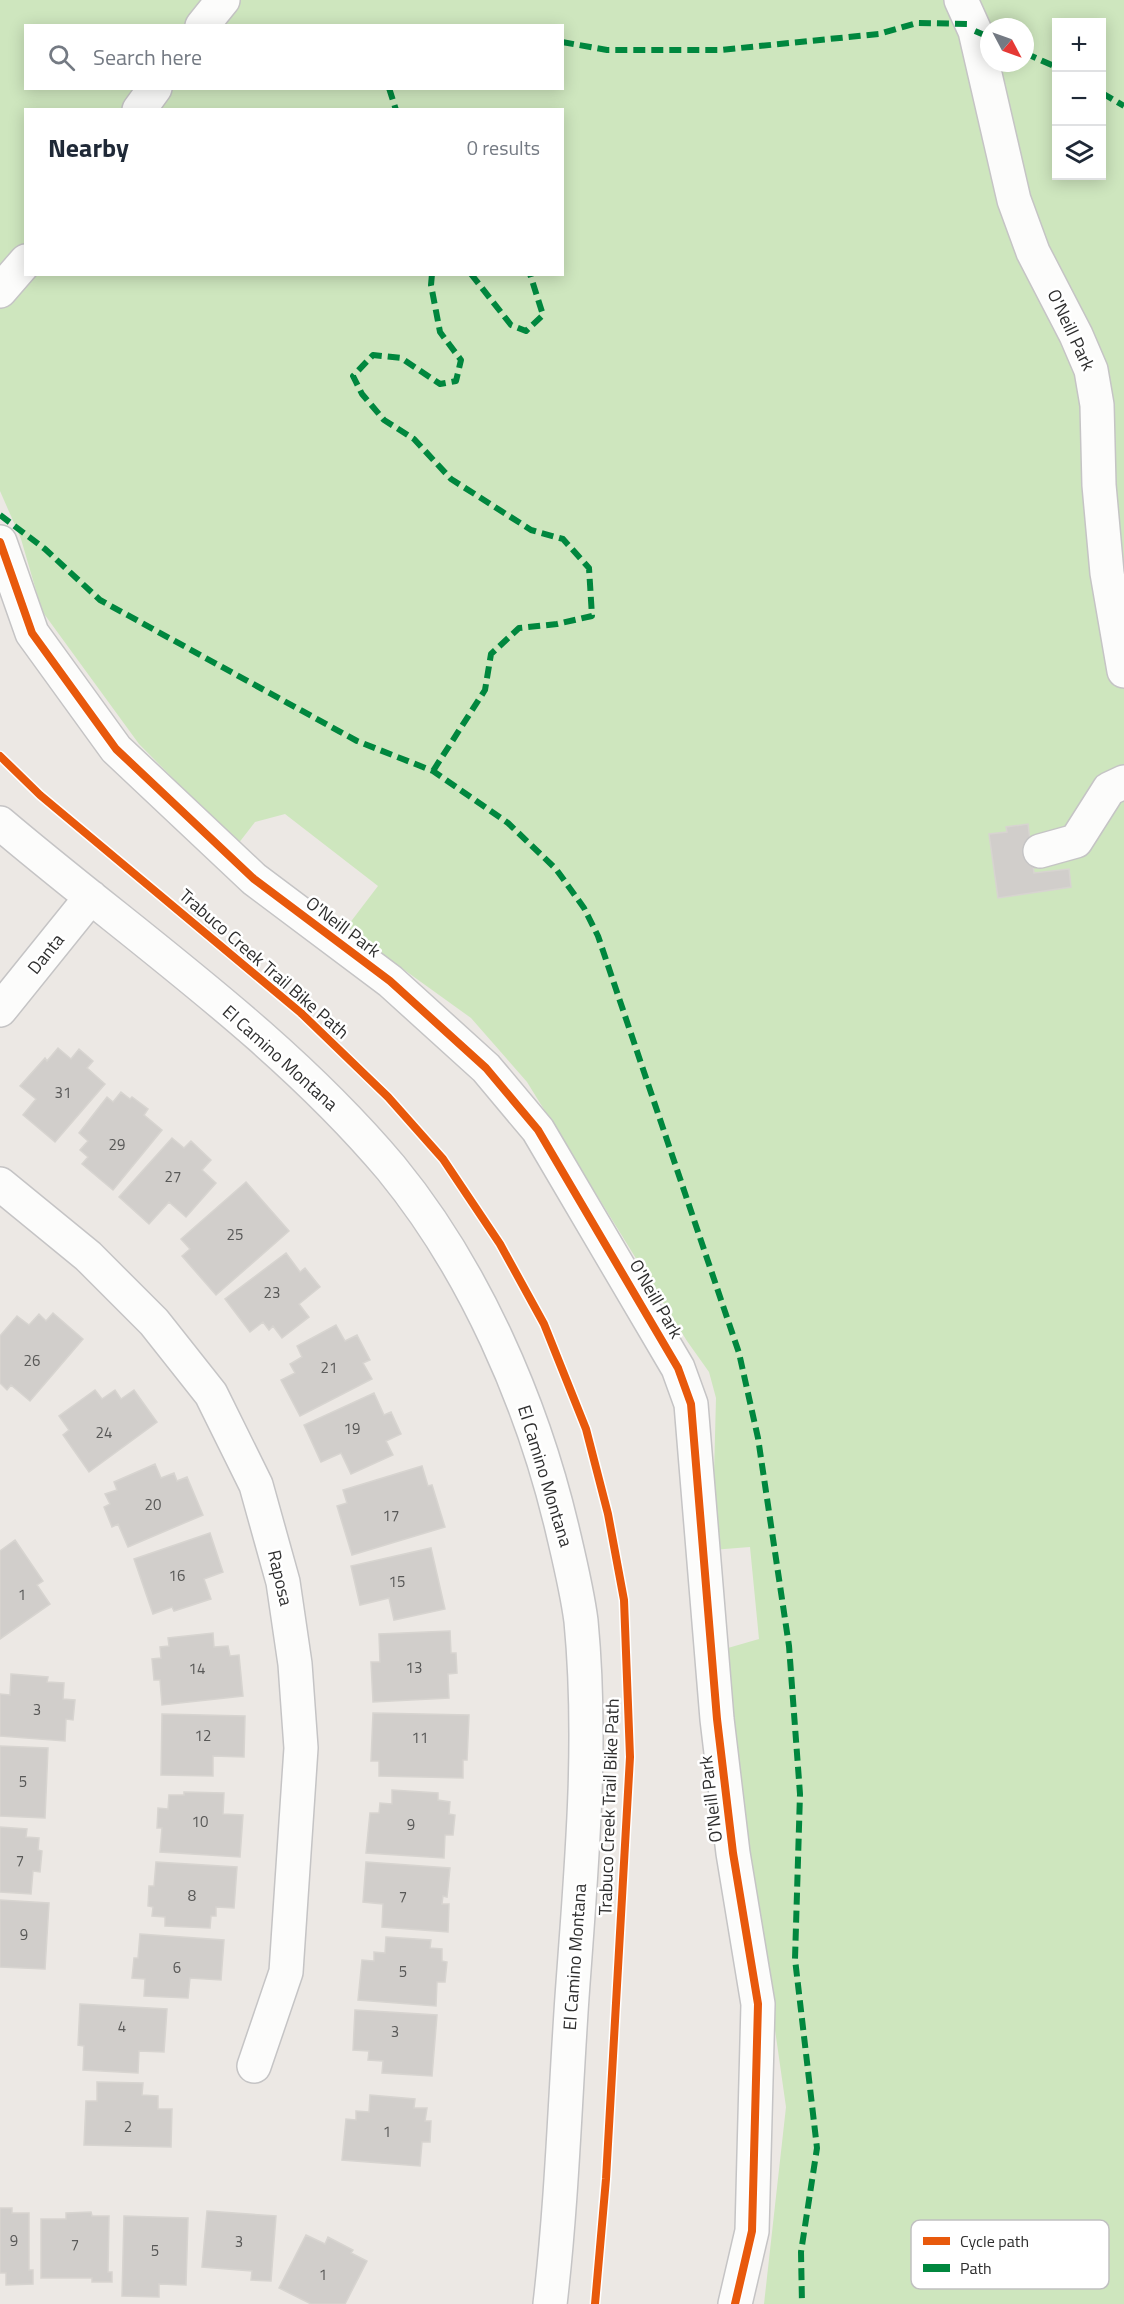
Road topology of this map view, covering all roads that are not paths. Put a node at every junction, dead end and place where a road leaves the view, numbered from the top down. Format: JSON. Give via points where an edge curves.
{"nodes":[{"id":1,"x":223,"y":0,"type":"edge"},
{"id":2,"x":961,"y":0,"type":"edge"},
{"id":3,"x":204,"y":24,"type":"edge"},
{"id":4,"x":153,"y":90,"type":"edge"},
{"id":5,"x":140,"y":108,"type":"edge"},
{"id":6,"x":24,"y":263,"type":"edge"},
{"id":7,"x":0,"y":291,"type":"edge"},
{"id":8,"x":0,"y":542,"type":"edge"},
{"id":9,"x":1124,"y":672,"type":"edge"},
{"id":10,"x":1124,"y":782,"type":"edge"},
{"id":11,"x":0,"y":823,"type":"edge"},
{"id":12,"x":1040,"y":851,"type":"dead end"},
{"id":13,"x":91,"y":897,"type":"junction"},
{"id":14,"x":0,"y":1010,"type":"edge"},
{"id":15,"x":0,"y":1184,"type":"edge"},
{"id":16,"x":254,"y":2066,"type":"dead end"},
{"id":17,"x":550,"y":2304,"type":"edge"},
{"id":18,"x":735,"y":2304,"type":"edge"}],
"edges":[{"from":1,"to":3,"type":"street"},
{"from":2,"to":9,"type":"street","name":"O'Neill Park","via":[[975,31],[1014,200],[1033,252],[1091,370],[1097,405],[1107,573]]},
{"from":4,"to":5,"type":"street"},
{"from":6,"to":7,"type":"street"},
{"from":8,"to":18,"type":"street","name":"O'Neill Park","via":[[32,633],[116,749],[254,879],[408,997],[486,1068],[538,1130],[678,1368],[691,1404],[717,1719],[733,1853],[758,2004],[752,2231]]},
{"from":10,"to":12,"type":"street","via":[[1109,789],[1076,841]]},
{"from":11,"to":13,"type":"street","name":"El Camino Montana"},
{"from":13,"to":14,"type":"street","name":"Danta"},
{"from":13,"to":17,"type":"street","name":"El Camino Montana","via":[[276,1052],[348,1121],[393,1172],[428,1219],[488,1320],[531,1420],[552,1486],[580,1618],[587,1753]]},
{"from":15,"to":16,"type":"street","name":"Raposa","via":[[88,1256],[154,1322],[211,1394],[256,1485],[283,1582],[295,1664],[301,1748],[286,1972]]}]}
